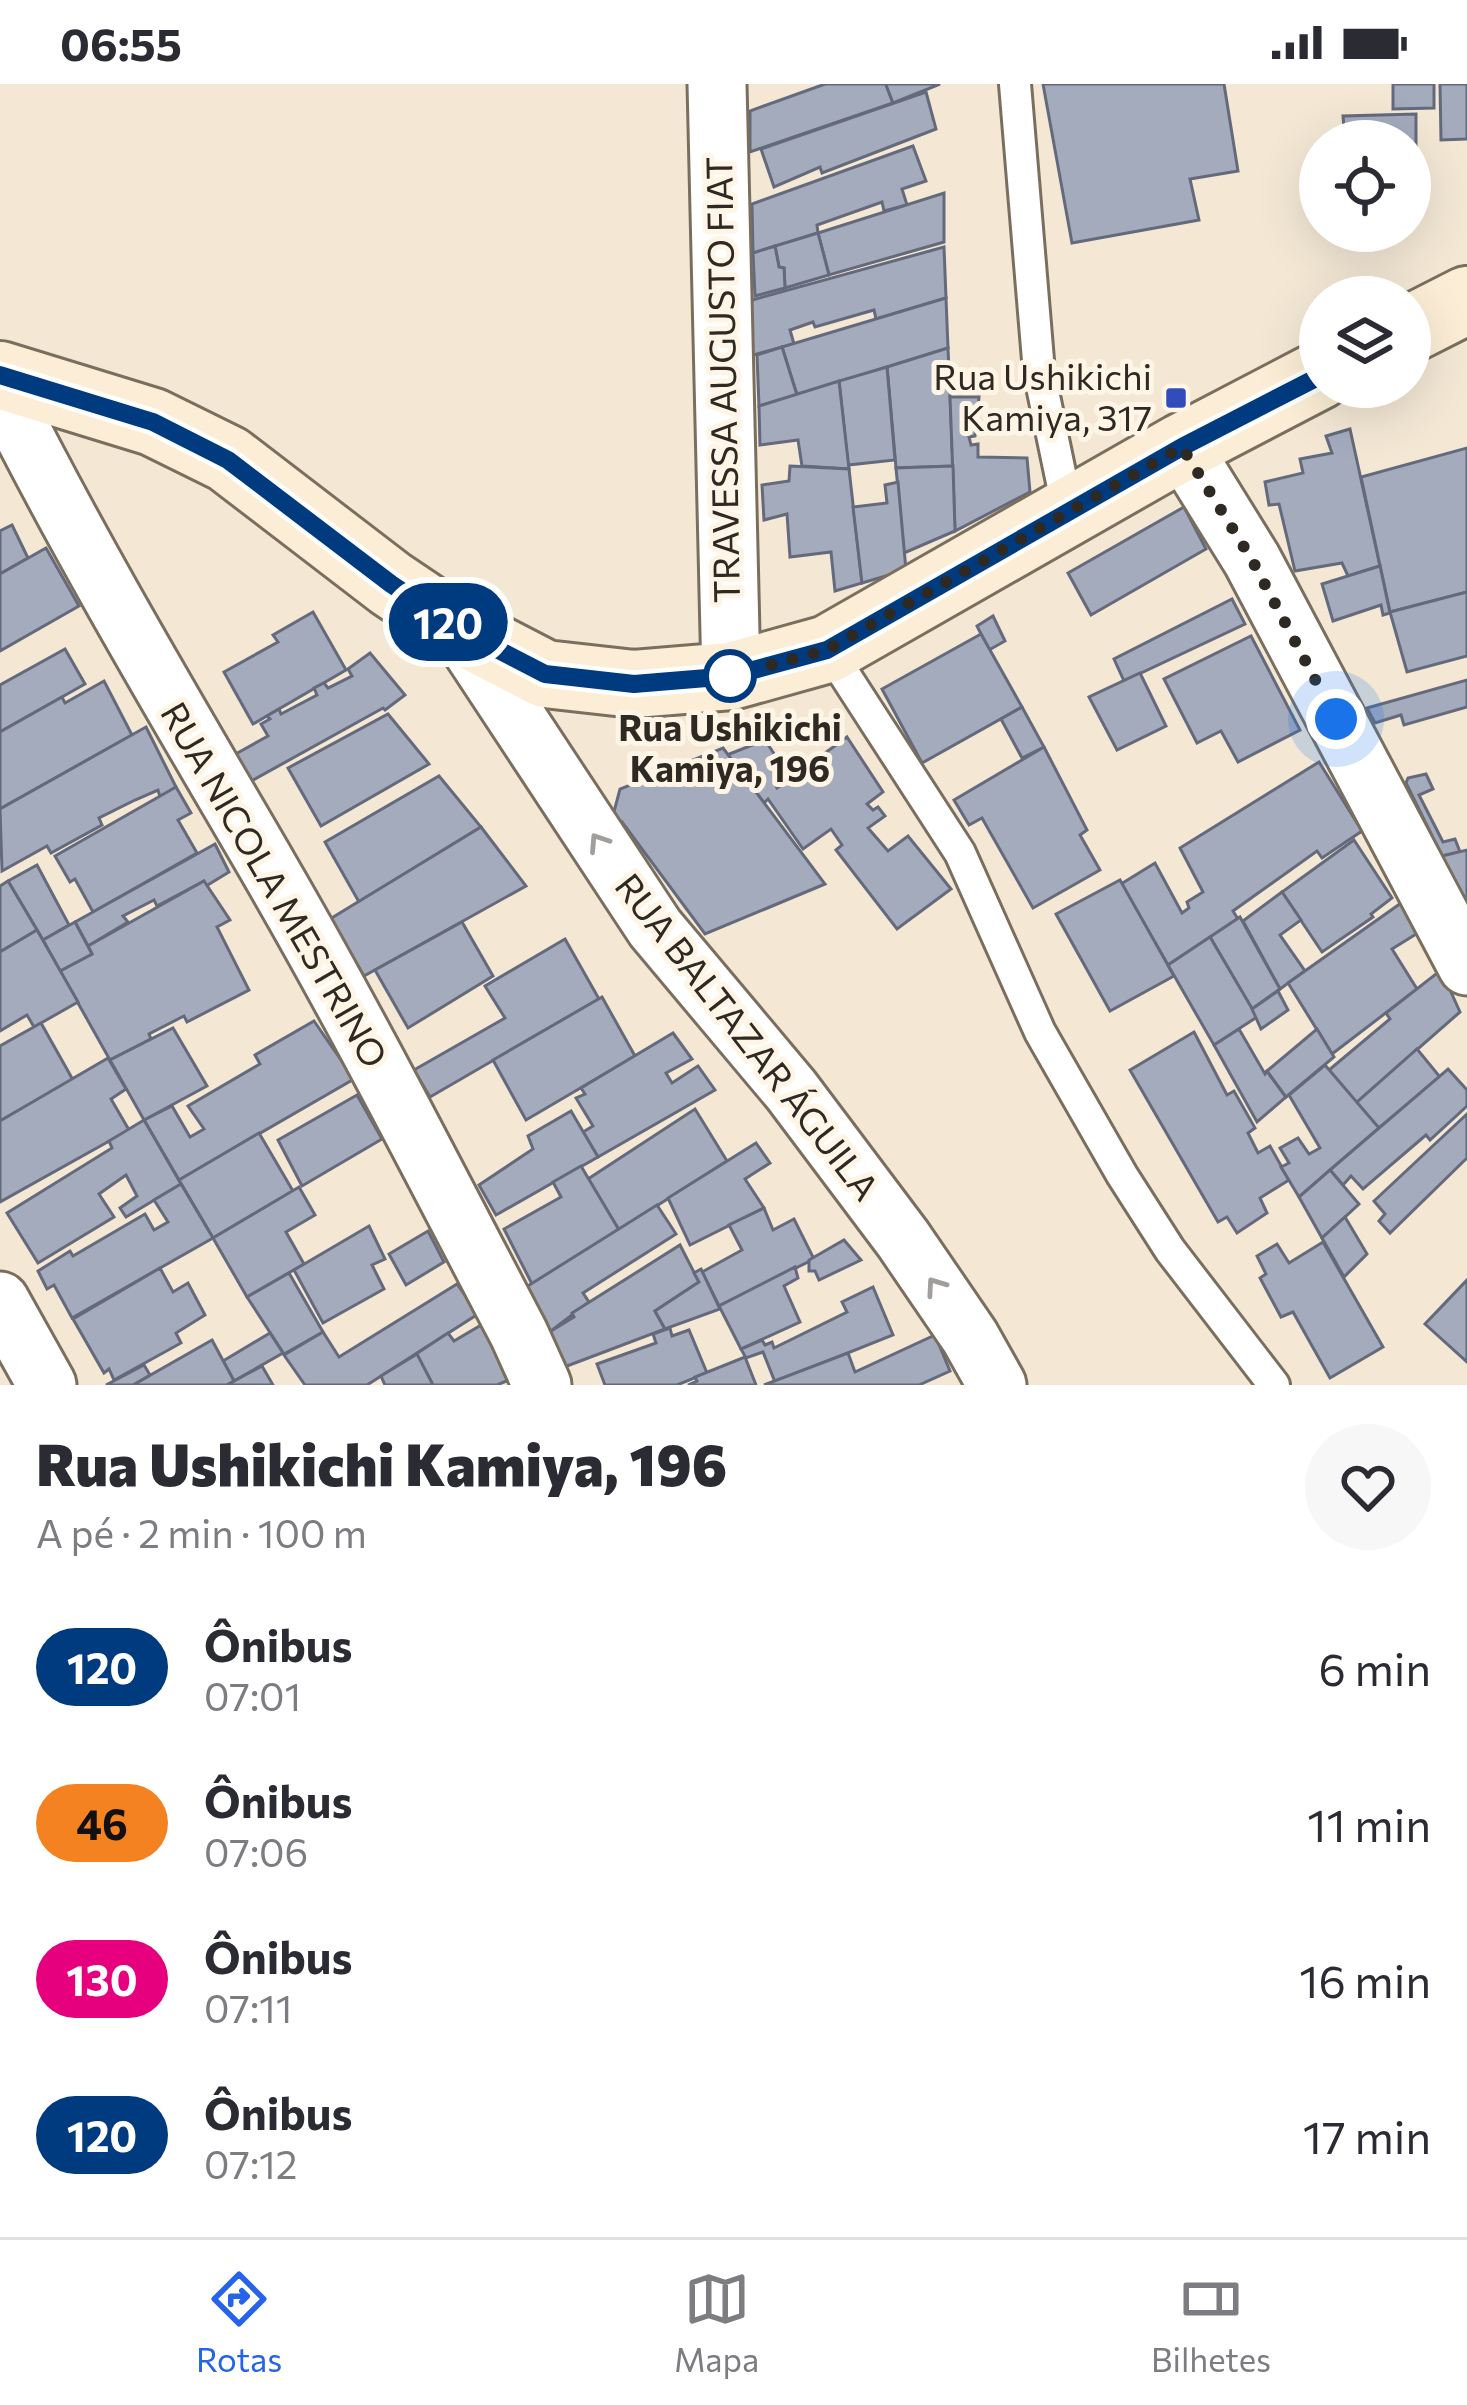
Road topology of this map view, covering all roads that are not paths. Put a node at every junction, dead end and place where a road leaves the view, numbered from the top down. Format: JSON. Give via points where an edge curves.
{"nodes":[{"id":1,"x":717,"y":84,"type":"edge"},
{"id":2,"x":1015,"y":84,"type":"edge"},
{"id":3,"x":1467,"y":300,"type":"edge"},
{"id":4,"x":1431,"y":318,"type":"edge"},
{"id":5,"x":0,"y":375,"type":"edge"},
{"id":6,"x":1299,"y":387,"type":"edge"},
{"id":7,"x":0,"y":388,"type":"edge"},
{"id":8,"x":1182,"y":447,"type":"junction"},
{"id":9,"x":1068,"y":511,"type":"junction"},
{"id":10,"x":458,"y":629,"type":"junction"},
{"id":11,"x":827,"y":650,"type":"junction"},
{"id":12,"x":731,"y":676,"type":"junction"},
{"id":13,"x":1467,"y":966,"type":"edge"},
{"id":14,"x":0,"y":1301,"type":"edge"},
{"id":15,"x":47,"y":1385,"type":"edge"},
{"id":16,"x":542,"y":1385,"type":"edge"},
{"id":17,"x":997,"y":1385,"type":"edge"},
{"id":18,"x":1274,"y":1385,"type":"edge"}],
"edges":[{"from":1,"to":12,"type":"street","name":"TRAVESSA AUGUSTO FIAT"},
{"from":2,"to":9,"type":"lane","via":[[1039,372]]},
{"from":3,"to":4,"type":"main road"},
{"from":5,"to":10,"type":"main road","via":[[153,422],[228,460]]},
{"from":6,"to":8,"type":"main road"},
{"from":7,"to":16,"type":"street","name":"RUA NICOLA MESTRINO","via":[[349,1014]]},
{"from":8,"to":9,"type":"main road"},
{"from":8,"to":13,"type":"street","via":[[1252,560]]},
{"from":9,"to":11,"type":"main road"},
{"from":10,"to":12,"type":"main road","via":[[545,674],[634,684]]},
{"from":17,"to":10,"type":"street","name":"RUA BALTAZAR ÁGUILA","one_way":true,"via":[[805,1108],[655,928]]},
{"from":11,"to":12,"type":"main road"},
{"from":11,"to":18,"type":"lane","via":[[960,853],[1040,1031],[1122,1175]]},
{"from":14,"to":15,"type":"street"}]}
